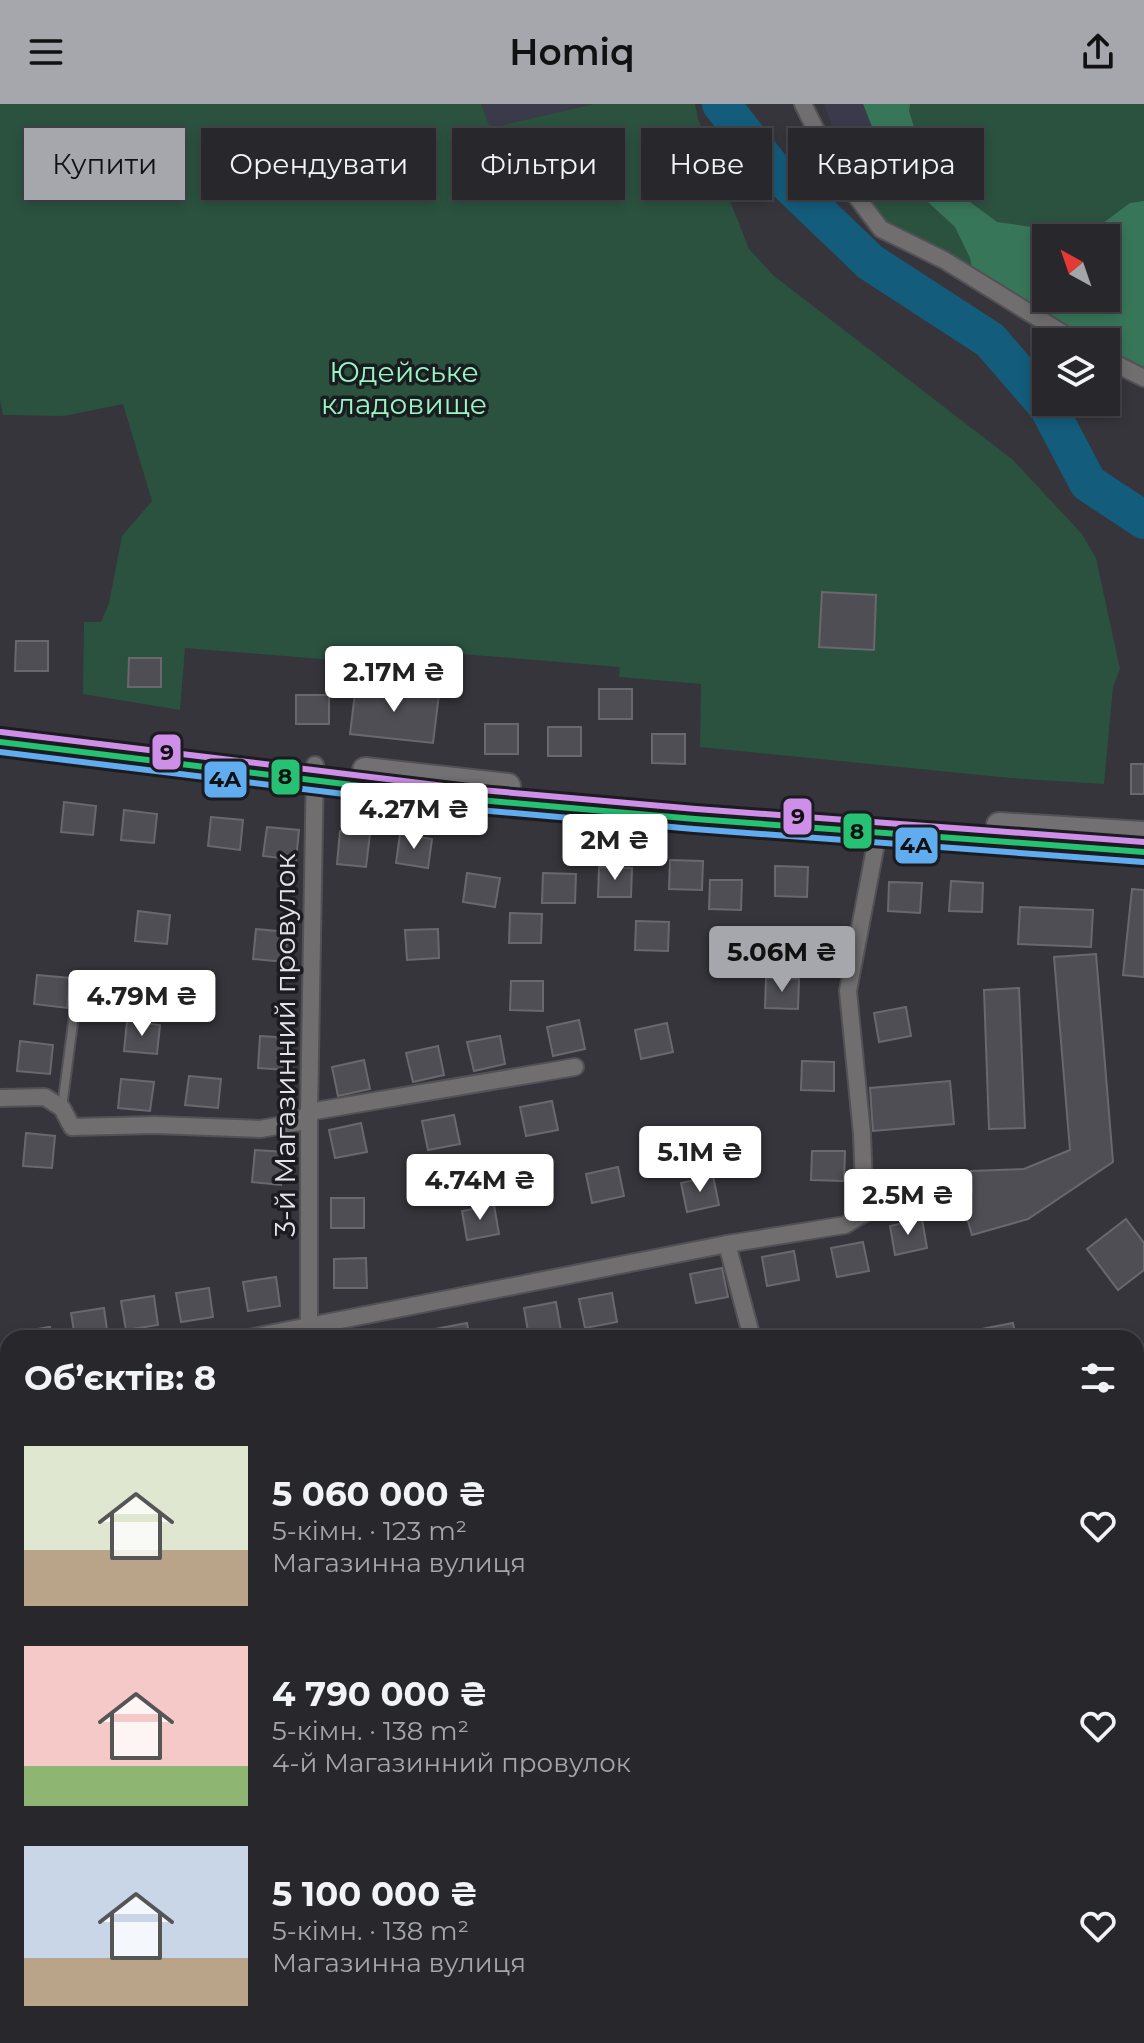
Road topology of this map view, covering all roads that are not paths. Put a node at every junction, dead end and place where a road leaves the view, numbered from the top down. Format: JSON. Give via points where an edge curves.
{"nodes":[{"id":1,"x":803,"y":104,"type":"edge"},
{"id":2,"x":1054,"y":328,"type":"edge"},
{"id":3,"x":1120,"y":366,"type":"edge"},
{"id":4,"x":1144,"y":378,"type":"edge"},
{"id":5,"x":0,"y":728,"type":"edge"},
{"id":6,"x":0,"y":742,"type":"edge"},
{"id":7,"x":314,"y":772,"type":"junction"},
{"id":8,"x":878,"y":833,"type":"junction"},
{"id":9,"x":1144,"y":834,"type":"edge"},
{"id":10,"x":1144,"y":852,"type":"edge"},
{"id":11,"x":74,"y":1015,"type":"dead end"},
{"id":12,"x":575,"y":1067,"type":"dead end"},
{"id":13,"x":0,"y":1098,"type":"edge"},
{"id":14,"x":62,"y":1108,"type":"junction"},
{"id":15,"x":309,"y":1112,"type":"junction"},
{"id":16,"x":727,"y":1244,"type":"junction"},
{"id":17,"x":309,"y":1326,"type":"junction"},
{"id":18,"x":289,"y":1330,"type":"edge"},
{"id":19,"x":750,"y":1330,"type":"edge"}],
"edges":[{"from":1,"to":2,"type":"street","via":[[834,167],[881,229],[944,260]]},
{"from":3,"to":4,"type":"street"},
{"from":5,"to":7,"type":"main road","via":[[179,747]]},
{"from":6,"to":7,"type":"main road"},
{"from":7,"to":8,"type":"main road","via":[[468,799]]},
{"from":7,"to":9,"type":"main road","via":[[696,806]]},
{"from":7,"to":15,"type":"street","name":"3-й Магазинний провулок"},
{"from":8,"to":10,"type":"main road"},
{"from":8,"to":16,"type":"street","via":[[848,991],[865,1213],[845,1225]]},
{"from":11,"to":14,"type":"lane"},
{"from":12,"to":15,"type":"street"},
{"from":13,"to":14,"type":"street","via":[[45,1097]]},
{"from":14,"to":15,"type":"street","via":[[72,1127],[260,1129],[300,1122]]},
{"from":15,"to":17,"type":"street","name":"3-й Магазинний провулок"},
{"from":16,"to":17,"type":"street"},
{"from":16,"to":19,"type":"street"},
{"from":17,"to":18,"type":"street"}]}
